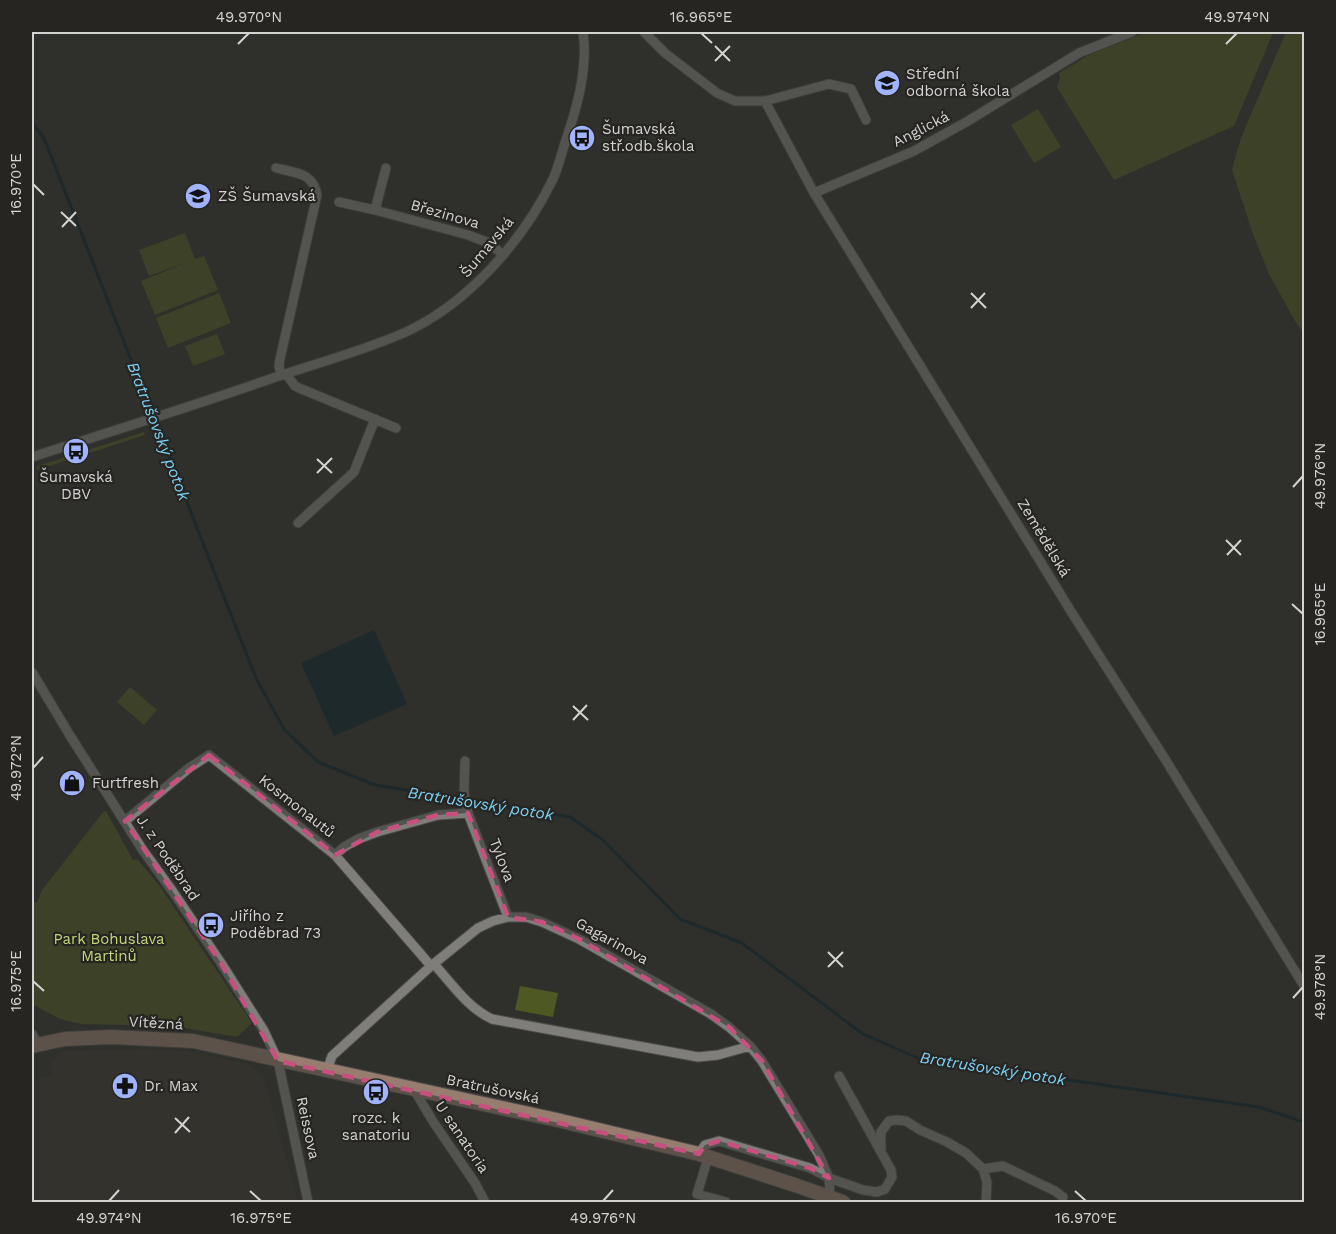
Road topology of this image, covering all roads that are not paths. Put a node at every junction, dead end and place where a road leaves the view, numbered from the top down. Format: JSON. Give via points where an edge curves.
{"nodes":[{"id":1,"x":583,"y":32,"type":"edge"},
{"id":2,"x":644,"y":32,"type":"edge"},
{"id":3,"x":1132,"y":32,"type":"edge"},
{"id":4,"x":765,"y":101,"type":"junction"},
{"id":5,"x":866,"y":120,"type":"dead end"},
{"id":6,"x":276,"y":168,"type":"dead end"},
{"id":7,"x":386,"y":168,"type":"dead end"},
{"id":8,"x":814,"y":193,"type":"junction"},
{"id":9,"x":339,"y":202,"type":"dead end"},
{"id":10,"x":375,"y":210,"type":"junction"},
{"id":11,"x":503,"y":255,"type":"junction"},
{"id":12,"x":284,"y":375,"type":"junction"},
{"id":13,"x":375,"y":419,"type":"junction"},
{"id":14,"x":396,"y":428,"type":"dead end"},
{"id":15,"x":32,"y":457,"type":"edge"},
{"id":16,"x":298,"y":523,"type":"dead end"},
{"id":17,"x":32,"y":672,"type":"edge"},
{"id":18,"x":465,"y":761,"type":"dead end"},
{"id":19,"x":467,"y":810,"type":"junction"},
{"id":20,"x":125,"y":821,"type":"junction"},
{"id":21,"x":335,"y":855,"type":"junction"},
{"id":22,"x":508,"y":916,"type":"junction"},
{"id":23,"x":433,"y":965,"type":"junction"},
{"id":24,"x":1305,"y":986,"type":"edge"},
{"id":25,"x":34,"y":1041,"type":"edge"},
{"id":26,"x":750,"y":1046,"type":"junction"},
{"id":27,"x":278,"y":1060,"type":"junction"},
{"id":28,"x":327,"y":1070,"type":"junction"},
{"id":29,"x":839,"y":1076,"type":"dead end"},
{"id":30,"x":413,"y":1088,"type":"junction"},
{"id":31,"x":881,"y":1152,"type":"junction"},
{"id":32,"x":703,"y":1156,"type":"junction"},
{"id":33,"x":983,"y":1169,"type":"junction"},
{"id":34,"x":829,"y":1178,"type":"junction"},
{"id":35,"x":830,"y":1197,"type":"junction"},
{"id":36,"x":1063,"y":1197,"type":"dead end"},
{"id":37,"x":308,"y":1203,"type":"edge"},
{"id":38,"x":485,"y":1203,"type":"edge"},
{"id":39,"x":726,"y":1203,"type":"edge"},
{"id":40,"x":843,"y":1203,"type":"edge"},
{"id":41,"x":986,"y":1203,"type":"edge"}],
"edges":[{"from":1,"to":11,"type":"street","name":"Šumavská","via":[[582,80],[553,179]]},
{"from":2,"to":4,"type":"street","via":[[717,93],[735,101]]},
{"from":3,"to":8,"type":"street","name":"Anglická","via":[[1079,53],[914,152]]},
{"from":4,"to":5,"type":"street","via":[[829,84],[851,89]]},
{"from":4,"to":8,"type":"street","name":"Zemědělská"},
{"from":6,"to":12,"type":"street","via":[[306,176],[312,180],[317,195],[280,359]]},
{"from":7,"to":10,"type":"street"},
{"from":8,"to":24,"type":"street","name":"Zemědělská"},
{"from":9,"to":10,"type":"street","name":"Březinova"},
{"from":10,"to":11,"type":"street","name":"Březinova","via":[[468,235],[489,243]]},
{"from":11,"to":12,"type":"street","name":"Šumavská","via":[[469,290],[406,332]]},
{"from":12,"to":13,"type":"street","via":[[295,386]]},
{"from":12,"to":15,"type":"street","name":"Šumavská"},
{"from":13,"to":14,"type":"street"},
{"from":13,"to":16,"type":"street","via":[[351,476]]},
{"from":17,"to":20,"type":"street","name":"J. z Poděbrad"},
{"from":18,"to":19,"type":"street","name":"Tylova"},
{"from":19,"to":21,"type":"street","via":[[377,832]]},
{"from":19,"to":22,"type":"street","name":"Tylova"},
{"from":20,"to":21,"type":"street","name":"Kosmonautů","via":[[209,755]]},
{"from":20,"to":27,"type":"street","name":"J. z Poděbrad","via":[[221,963]]},
{"from":21,"to":23,"type":"street","name":"Kosmonautů"},
{"from":22,"to":23,"type":"street","via":[[478,928]]},
{"from":22,"to":26,"type":"street","name":"Gagarinova","via":[[542,922],[579,939],[711,1014]]},
{"from":23,"to":26,"type":"street","name":"Kosmonautů","via":[[472,1007],[492,1019],[698,1057]]},
{"from":23,"to":28,"type":"street","via":[[332,1056]]},
{"from":25,"to":27,"type":"main road","name":"Vítězná","via":[[111,1037],[193,1041]]},
{"from":26,"to":34,"type":"street","name":"Gagarinova","via":[[819,1155]]},
{"from":27,"to":28,"type":"main road","name":"Bratrušovská"},
{"from":27,"to":37,"type":"street","name":"Reissova"},
{"from":28,"to":30,"type":"main road","name":"Bratrušovská"},
{"from":29,"to":31,"type":"street"},
{"from":30,"to":32,"type":"main road","name":"Bratrušovská"},
{"from":30,"to":38,"type":"street","name":"U sanatoria"},
{"from":31,"to":33,"type":"street","via":[[881,1132],[889,1121],[906,1121],[966,1153]]},
{"from":31,"to":34,"type":"street","via":[[892,1177],[885,1189],[863,1190]]},
{"from":32,"to":34,"type":"street","via":[[705,1146],[719,1141],[810,1168]]},
{"from":32,"to":35,"type":"main road","name":"Bratrušovská"},
{"from":32,"to":39,"type":"street","via":[[698,1194]]},
{"from":33,"to":36,"type":"street","via":[[1002,1166]]},
{"from":33,"to":41,"type":"street"},
{"from":34,"to":35,"type":"street","name":"Gagarinova"},
{"from":35,"to":40,"type":"main road","name":"Bratrušovská"}]}
